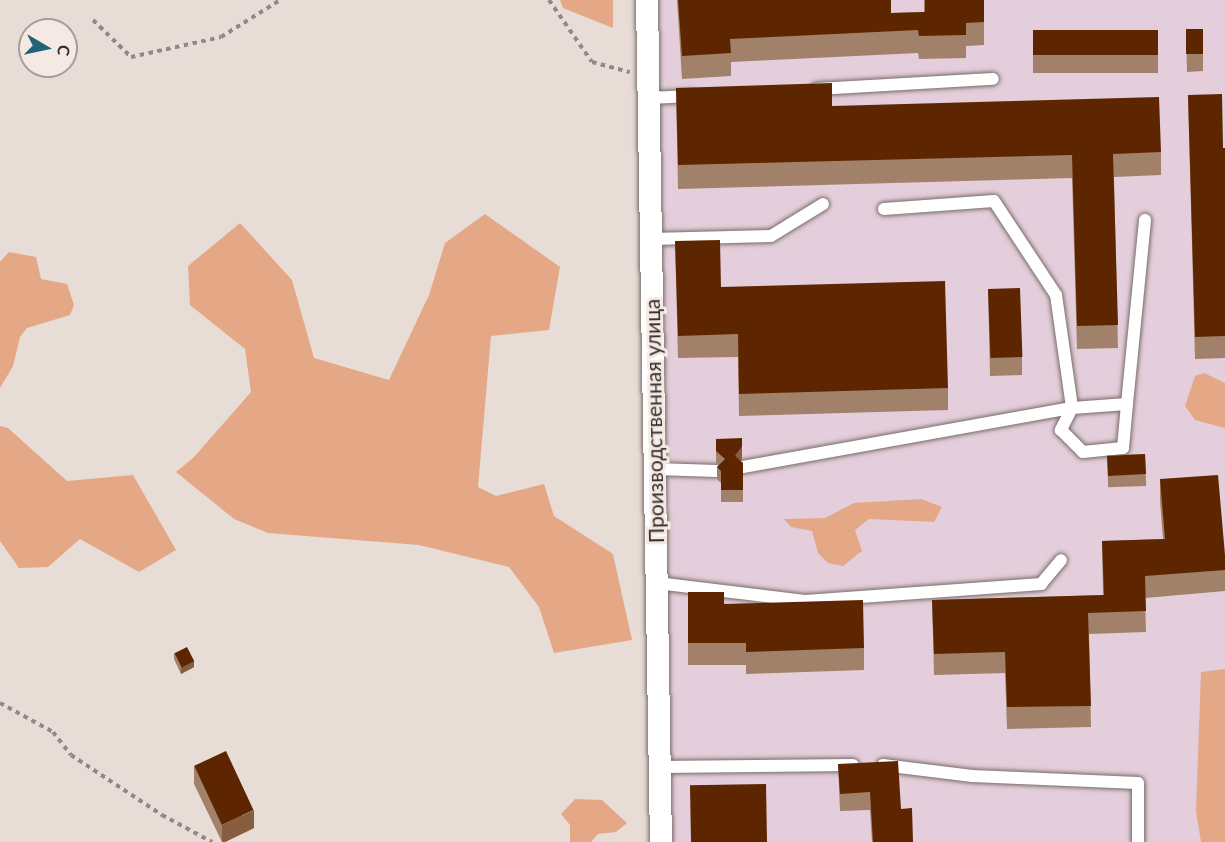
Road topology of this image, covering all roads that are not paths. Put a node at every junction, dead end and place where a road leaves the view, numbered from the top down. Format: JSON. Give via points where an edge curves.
{"nodes":[{"id":1,"x":647,"y":0,"type":"edge"},
{"id":2,"x":993,"y":79,"type":"dead end"},
{"id":3,"x":648,"y":87,"type":"junction"},
{"id":4,"x":803,"y":89,"type":"edge"},
{"id":5,"x":708,"y":95,"type":"edge"},
{"id":6,"x":823,"y":204,"type":"dead end"},
{"id":7,"x":884,"y":209,"type":"dead end"},
{"id":8,"x":1145,"y":220,"type":"dead end"},
{"id":9,"x":651,"y":239,"type":"junction"},
{"id":10,"x":1127,"y":404,"type":"junction"},
{"id":11,"x":1072,"y":408,"type":"junction"},
{"id":12,"x":742,"y":467,"type":"edge"},
{"id":13,"x":655,"y":469,"type":"junction"},
{"id":14,"x":717,"y":471,"type":"edge"},
{"id":15,"x":1061,"y":560,"type":"dead end"},
{"id":16,"x":657,"y":583,"type":"junction"},
{"id":17,"x":660,"y":767,"type":"junction"},
{"id":18,"x":661,"y":842,"type":"edge"},
{"id":19,"x":1138,"y":842,"type":"edge"}],
"edges":[{"from":1,"to":3,"type":"street","name":"Производственная улица"},
{"from":2,"to":4,"type":"lane"},
{"from":3,"to":5,"type":"lane"},
{"from":3,"to":9,"type":"street","name":"Производственная улица"},
{"from":6,"to":9,"type":"lane","via":[[771,236]]},
{"from":7,"to":11,"type":"lane","via":[[994,201],[1056,295]]},
{"from":8,"to":10,"type":"lane"},
{"from":9,"to":13,"type":"street","name":"Производственная улица"},
{"from":10,"to":11,"type":"lane"},
{"from":10,"to":11,"type":"lane","via":[[1123,448],[1083,452],[1062,430]]},
{"from":11,"to":12,"type":"lane"},
{"from":13,"to":14,"type":"lane"},
{"from":13,"to":16,"type":"street","name":"Производственная улица"},
{"from":15,"to":16,"type":"lane","via":[[1041,584],[805,601]]},
{"from":16,"to":17,"type":"street","name":"Производственная улица"},
{"from":17,"to":18,"type":"street","name":"Производственная улица"},
{"from":17,"to":19,"type":"lane","via":[[903,765],[972,776],[1138,783]]}]}
